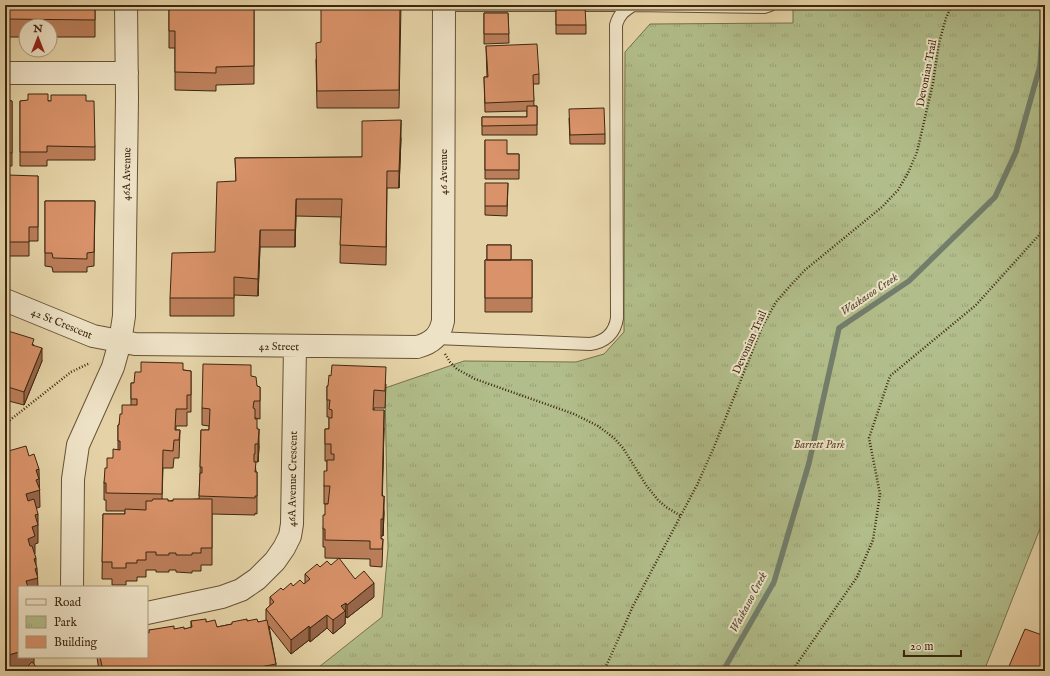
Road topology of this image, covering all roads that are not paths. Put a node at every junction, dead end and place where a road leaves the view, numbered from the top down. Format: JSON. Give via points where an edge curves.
{"nodes":[{"id":1,"x":126,"y":5,"type":"edge"},
{"id":2,"x":444,"y":5,"type":"edge"},
{"id":3,"x":633,"y":5,"type":"edge"},
{"id":4,"x":770,"y":5,"type":"edge"},
{"id":5,"x":5,"y":73,"type":"edge"},
{"id":6,"x":127,"y":73,"type":"junction"},
{"id":7,"x":5,"y":300,"type":"edge"},
{"id":8,"x":435,"y":338,"type":"junction"},
{"id":9,"x":120,"y":342,"type":"junction"},
{"id":10,"x":295,"y":346,"type":"junction"},
{"id":11,"x":72,"y":586,"type":"edge"},
{"id":12,"x":148,"y":613,"type":"edge"}],
"edges":[{"from":1,"to":6,"type":"street","name":"46A Avenue"},
{"from":2,"to":3,"type":"lane"},
{"from":2,"to":8,"type":"street","name":"46 Avenue","via":[[443,312],[441,328]]},
{"from":3,"to":4,"type":"lane"},
{"from":3,"to":8,"type":"lane","via":[[622,12],[616,25],[617,318],[614,328],[603,341],[590,344]]},
{"from":5,"to":6,"type":"street"},
{"from":6,"to":9,"type":"street","name":"46A Avenue","via":[[124,316]]},
{"from":7,"to":9,"type":"street","name":"42 St Crescent","via":[[93,336]]},
{"from":8,"to":10,"type":"street","name":"42 Street","via":[[417,347]]},
{"from":9,"to":10,"type":"street","name":"42 Street","via":[[144,345]]},
{"from":9,"to":11,"type":"street","via":[[113,367],[78,445],[74,462]]},
{"from":10,"to":12,"type":"street","name":"46A Avenue Crescent","via":[[292,524],[284,548],[257,579],[241,590],[222,597]]}]}
